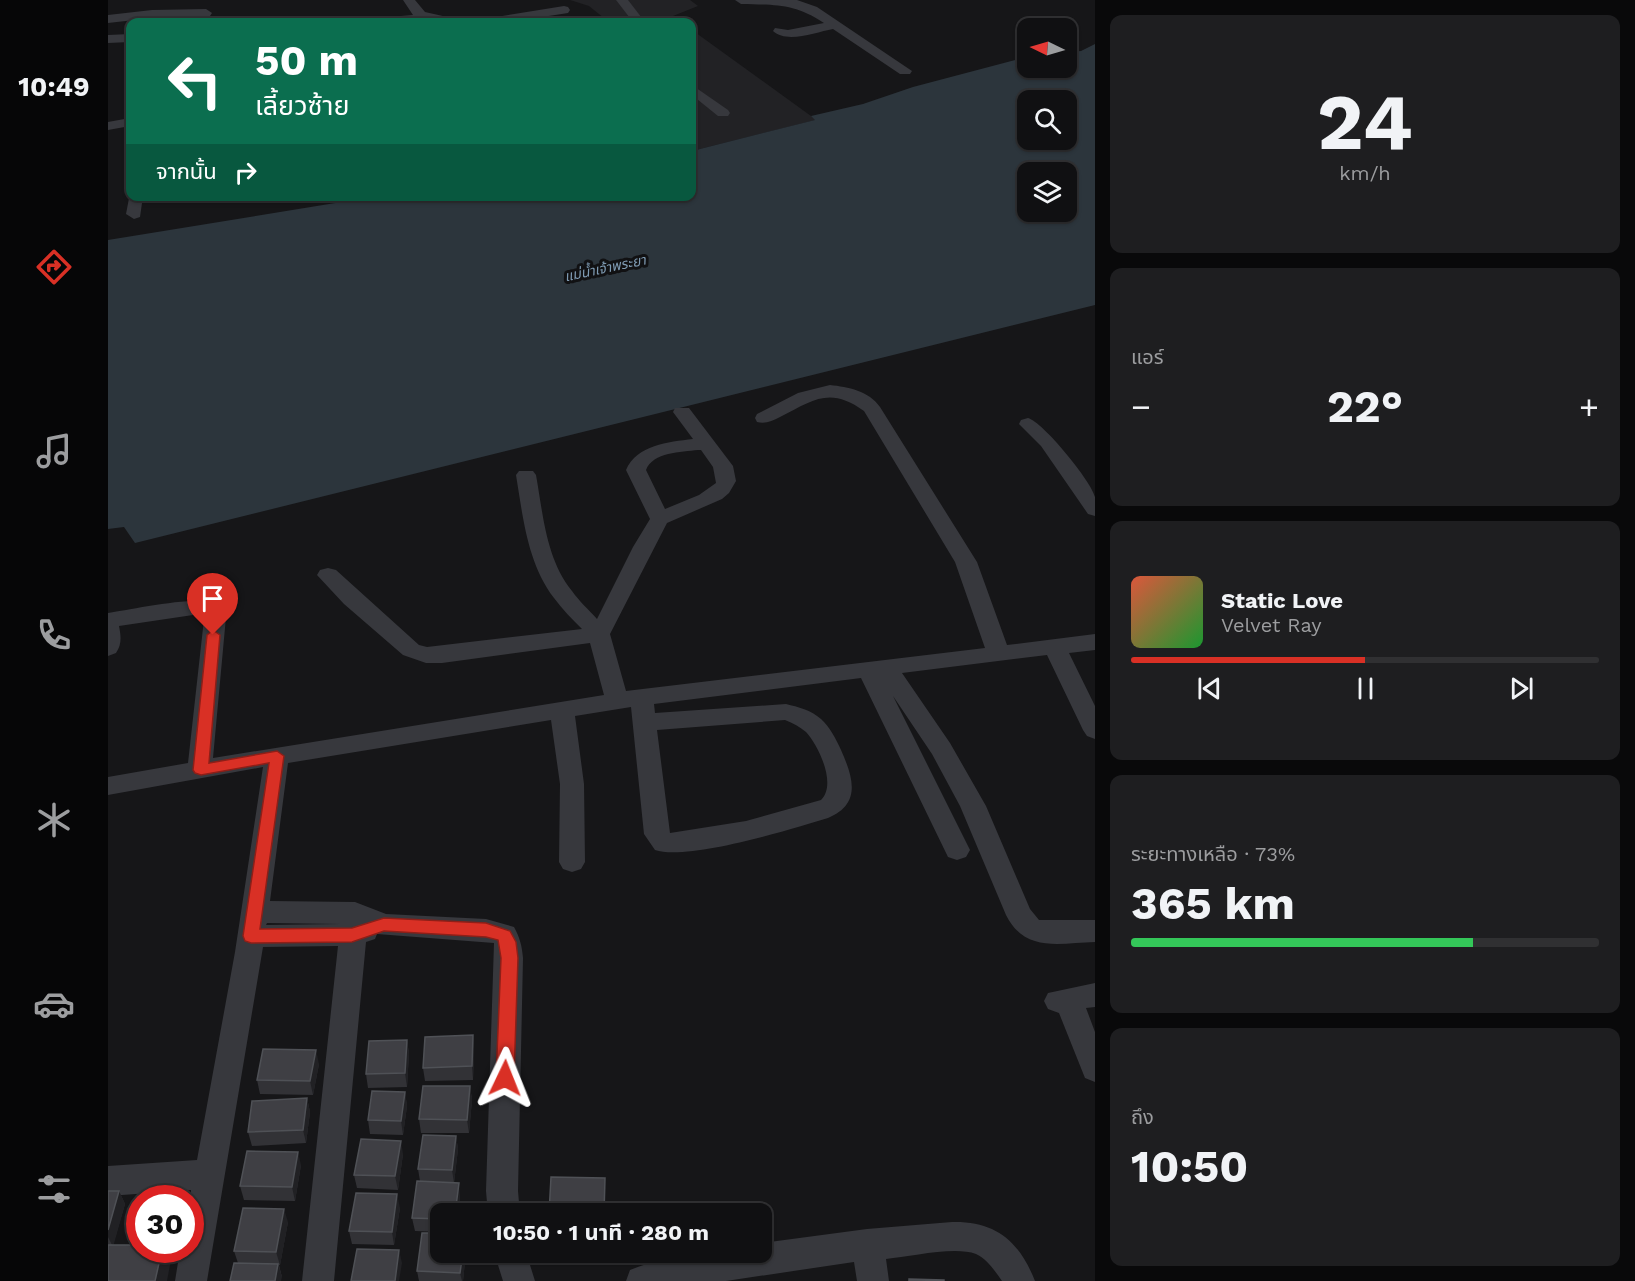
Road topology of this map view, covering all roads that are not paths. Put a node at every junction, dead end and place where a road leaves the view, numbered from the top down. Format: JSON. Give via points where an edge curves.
{"nodes":[{"id":1,"x":183,"y":0,"type":"edge"},
{"id":2,"x":409,"y":0,"type":"edge"},
{"id":3,"x":622,"y":0,"type":"edge"},
{"id":4,"x":741,"y":0,"type":"edge"},
{"id":5,"x":564,"y":10,"type":"dead end"},
{"id":6,"x":179,"y":13,"type":"junction"},
{"id":7,"x":206,"y":13,"type":"dead end"},
{"id":8,"x":425,"y":17,"type":"junction"},
{"id":9,"x":407,"y":18,"type":"edge"},
{"id":10,"x":430,"y":18,"type":"edge"},
{"id":11,"x":515,"y":18,"type":"edge"},
{"id":12,"x":636,"y":18,"type":"edge"},
{"id":13,"x":108,"y":19,"type":"edge"},
{"id":14,"x":834,"y":25,"type":"junction"},
{"id":15,"x":779,"y":31,"type":"dead end"},
{"id":16,"x":126,"y":38,"type":"edge"},
{"id":17,"x":108,"y":39,"type":"edge"},
{"id":18,"x":905,"y":71,"type":"dead end"},
{"id":19,"x":696,"y":91,"type":"edge"},
{"id":20,"x":723,"y":113,"type":"dead end"},
{"id":21,"x":108,"y":126,"type":"edge"},
{"id":22,"x":126,"y":127,"type":"edge"},
{"id":23,"x":135,"y":201,"type":"edge"},
{"id":24,"x":134,"y":214,"type":"dead end"},
{"id":25,"x":682,"y":412,"type":"dead end"},
{"id":26,"x":764,"y":418,"type":"dead end"},
{"id":27,"x":1028,"y":424,"type":"dead end"},
{"id":28,"x":706,"y":443,"type":"junction"},
{"id":29,"x":526,"y":475,"type":"dead end"},
{"id":30,"x":1095,"y":510,"type":"edge"},
{"id":31,"x":653,"y":529,"type":"junction"},
{"id":32,"x":328,"y":575,"type":"dead end"},
{"id":33,"x":108,"y":620,"type":"edge"},
{"id":34,"x":108,"y":626,"type":"edge"},
{"id":35,"x":599,"y":634,"type":"junction"},
{"id":36,"x":1095,"y":642,"type":"edge"},
{"id":37,"x":1054,"y":646,"type":"junction"},
{"id":38,"x":108,"y":648,"type":"edge"},
{"id":39,"x":999,"y":654,"type":"junction"},
{"id":40,"x":878,"y":669,"type":"junction"},
{"id":41,"x":642,"y":697,"type":"junction"},
{"id":42,"x":617,"y":701,"type":"junction"},
{"id":43,"x":562,"y":710,"type":"junction"},
{"id":44,"x":646,"y":722,"type":"junction"},
{"id":45,"x":1095,"y":730,"type":"edge"},
{"id":46,"x":277,"y":756,"type":"junction"},
{"id":47,"x":201,"y":770,"type":"junction"},
{"id":48,"x":108,"y":786,"type":"edge"},
{"id":49,"x":957,"y":850,"type":"dead end"},
{"id":50,"x":572,"y":862,"type":"dead end"},
{"id":51,"x":253,"y":924,"type":"junction"},
{"id":52,"x":353,"y":924,"type":"junction"},
{"id":53,"x":1095,"y":931,"type":"edge"},
{"id":54,"x":1074,"y":998,"type":"edge"},
{"id":55,"x":1095,"y":1069,"type":"edge"},
{"id":56,"x":208,"y":1174,"type":"junction"},
{"id":57,"x":108,"y":1181,"type":"edge"},
{"id":58,"x":503,"y":1203,"type":"edge"},
{"id":59,"x":867,"y":1244,"type":"junction"},
{"id":60,"x":513,"y":1263,"type":"edge"},
{"id":61,"x":725,"y":1273,"type":"edge"},
{"id":62,"x":191,"y":1281,"type":"edge"},
{"id":63,"x":318,"y":1281,"type":"edge"},
{"id":64,"x":519,"y":1281,"type":"edge"},
{"id":65,"x":642,"y":1281,"type":"edge"},
{"id":66,"x":873,"y":1281,"type":"edge"},
{"id":67,"x":1019,"y":1281,"type":"edge"}],
"edges":[{"from":1,"to":6,"type":"street"},
{"from":2,"to":8,"type":"street","via":[[413,9]]},
{"from":3,"to":12,"type":"street"},
{"from":4,"to":14,"type":"street","via":[[791,2],[813,10]]},
{"from":5,"to":11,"type":"street"},
{"from":6,"to":7,"type":"street"},
{"from":6,"to":13,"type":"street"},
{"from":8,"to":9,"type":"street"},
{"from":8,"to":10,"type":"street"},
{"from":14,"to":15,"type":"street","via":[[787,34]]},
{"from":14,"to":18,"type":"street"},
{"from":16,"to":17,"type":"street"},
{"from":19,"to":20,"type":"street"},
{"from":21,"to":22,"type":"street"},
{"from":23,"to":24,"type":"street"},
{"from":25,"to":28,"type":"street"},
{"from":26,"to":39,"type":"street","via":[[825,389],[860,397],[871,407],[966,562]]},
{"from":27,"to":30,"type":"street","via":[[1048,442]]},
{"from":28,"to":31,"type":"street","via":[[723,465],[726,485]]},
{"from":28,"to":31,"type":"street","via":[[652,453],[637,464]]},
{"from":29,"to":35,"type":"street","via":[[545,563],[562,594]]},
{"from":31,"to":35,"type":"street"},
{"from":32,"to":35,"type":"street","via":[[396,638],[411,650],[426,655]]},
{"from":33,"to":47,"type":"street","via":[[193,608],[205,608],[215,617]]},
{"from":34,"to":38,"type":"street"},
{"from":35,"to":42,"type":"street"},
{"from":36,"to":37,"type":"street"},
{"from":37,"to":39,"type":"street"},
{"from":37,"to":45,"type":"street"},
{"from":39,"to":40,"type":"street"},
{"from":40,"to":41,"type":"street"},
{"from":40,"to":49,"type":"street","via":[[905,741]]},
{"from":40,"to":53,"type":"street","via":[[941,749],[973,806],[1019,915],[1034,930]]},
{"from":41,"to":42,"type":"street"},
{"from":41,"to":44,"type":"street"},
{"from":42,"to":43,"type":"street"},
{"from":43,"to":46,"type":"street"},
{"from":43,"to":50,"type":"street","via":[[572,784]]},
{"from":44,"to":44,"type":"street","via":[[786,712],[803,717],[817,728],[837,768],[841,787],[838,799],[810,815],[698,840],[663,843],[655,823]]},
{"from":46,"to":47,"type":"street"},
{"from":46,"to":51,"type":"street"},
{"from":47,"to":48,"type":"street"},
{"from":51,"to":52,"type":"street"},
{"from":51,"to":56,"type":"street"},
{"from":52,"to":58,"type":"street","via":[[486,930],[504,935],[508,942]]},
{"from":52,"to":63,"type":"street"},
{"from":54,"to":55,"type":"street"},
{"from":56,"to":57,"type":"street"},
{"from":56,"to":62,"type":"street"},
{"from":59,"to":61,"type":"street"},
{"from":59,"to":66,"type":"street"},
{"from":59,"to":67,"type":"street","via":[[966,1237],[987,1243],[1007,1258]]},
{"from":60,"to":64,"type":"street"},
{"from":61,"to":65,"type":"street"}]}
